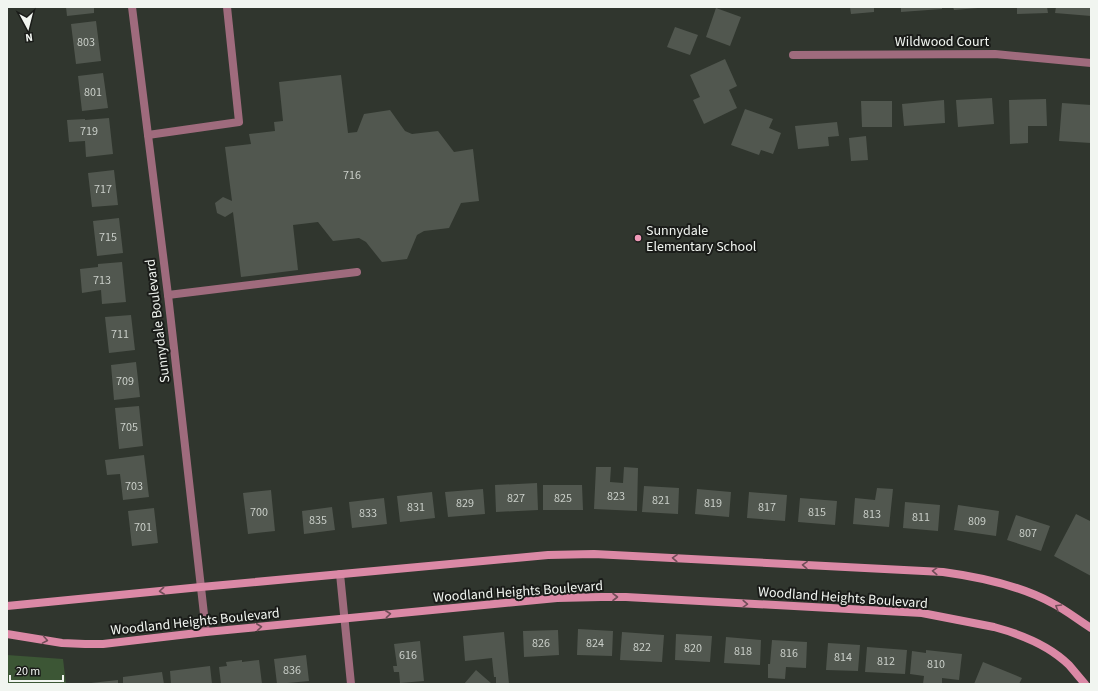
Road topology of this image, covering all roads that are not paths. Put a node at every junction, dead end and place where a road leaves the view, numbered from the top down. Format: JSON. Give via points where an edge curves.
{"nodes":[{"id":1,"x":132,"y":7,"type":"edge"},
{"id":2,"x":227,"y":7,"type":"edge"},
{"id":3,"x":793,"y":55,"type":"dead end"},
{"id":4,"x":1091,"y":63,"type":"edge"},
{"id":5,"x":148,"y":135,"type":"junction"},
{"id":6,"x":357,"y":272,"type":"dead end"},
{"id":7,"x":168,"y":295,"type":"junction"},
{"id":8,"x":340,"y":574,"type":"junction"},
{"id":9,"x":201,"y":587,"type":"junction"},
{"id":10,"x":7,"y":606,"type":"edge"},
{"id":11,"x":344,"y":619,"type":"junction"},
{"id":12,"x":1091,"y":628,"type":"edge"},
{"id":13,"x":206,"y":632,"type":"junction"},
{"id":14,"x":7,"y":634,"type":"edge"},
{"id":15,"x":351,"y":684,"type":"edge"},
{"id":16,"x":1085,"y":684,"type":"edge"}],
"edges":[{"from":1,"to":5,"type":"street","name":"Sunnydale Boulevard"},
{"from":2,"to":5,"type":"street","via":[[239,122]]},
{"from":3,"to":4,"type":"street","name":"Wildwood Court","via":[[995,54]]},
{"from":5,"to":7,"type":"street","name":"Sunnydale Boulevard"},
{"from":6,"to":7,"type":"street"},
{"from":7,"to":9,"type":"street","name":"Sunnydale Boulevard"},
{"from":8,"to":9,"type":"street","name":"Woodland Heights Boulevard"},
{"from":8,"to":11,"type":"street"},
{"from":12,"to":8,"type":"street","name":"Woodland Heights Boulevard","one_way":true,"via":[[1052,603],[1022,590],[967,575],[943,572],[594,554],[548,555]]},
{"from":9,"to":10,"type":"street","name":"Woodland Heights Boulevard","one_way":true},
{"from":9,"to":13,"type":"street","name":"Sunnydale Boulevard"},
{"from":13,"to":11,"type":"street","name":"Woodland Heights Boulevard","one_way":true},
{"from":11,"to":15,"type":"street"},
{"from":11,"to":16,"type":"street","name":"Woodland Heights Boulevard","one_way":true,"via":[[556,598],[601,597],[922,613],[994,627],[1033,641],[1061,658]]},
{"from":14,"to":13,"type":"street","name":"Woodland Heights Boulevard","one_way":true,"via":[[62,643],[103,644]]}]}
